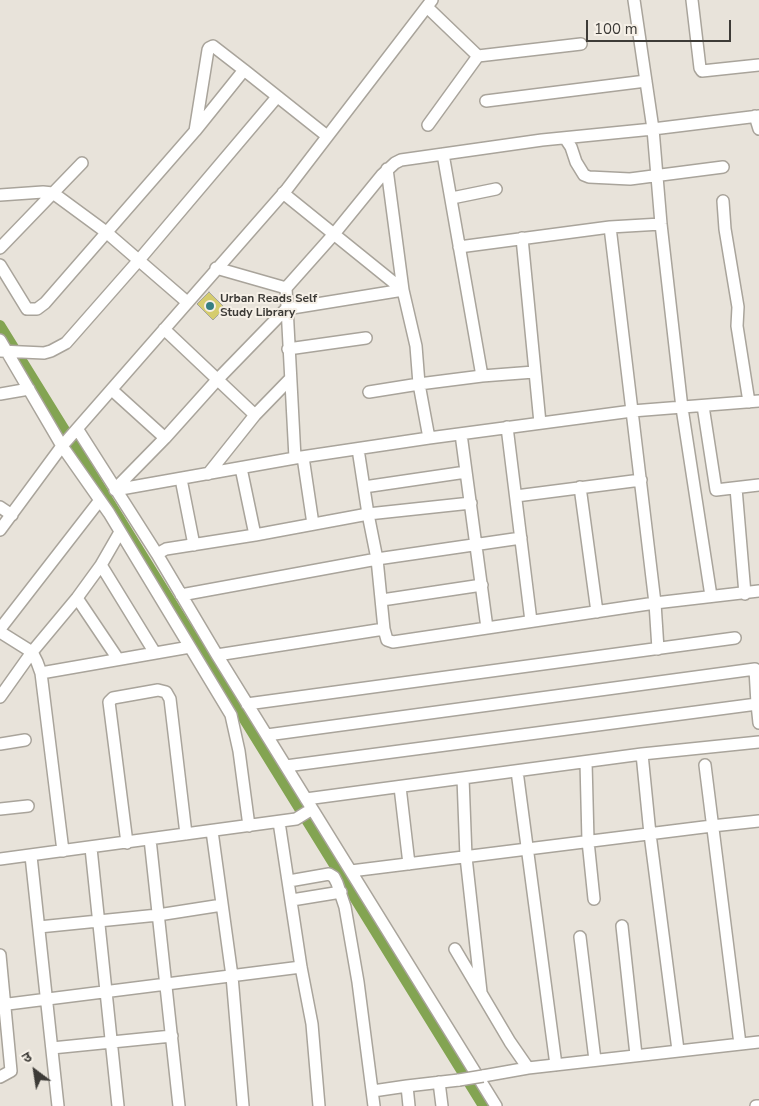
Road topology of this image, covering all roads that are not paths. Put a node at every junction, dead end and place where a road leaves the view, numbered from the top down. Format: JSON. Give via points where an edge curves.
{"nodes":[{"id":1,"x":634,"y":0,"type":"edge"},
{"id":2,"x":692,"y":0,"type":"edge"},
{"id":3,"x":430,"y":3,"type":"edge"},
{"id":4,"x":581,"y":44,"type":"dead end"},
{"id":5,"x":478,"y":56,"type":"junction"},
{"id":6,"x":759,"y":65,"type":"edge"},
{"id":7,"x":244,"y":70,"type":"junction"},
{"id":8,"x":646,"y":81,"type":"junction"},
{"id":9,"x":277,"y":97,"type":"junction"},
{"id":10,"x":486,"y":101,"type":"dead end"},
{"id":11,"x":757,"y":116,"type":"edge"},
{"id":12,"x":428,"y":125,"type":"dead end"},
{"id":13,"x":653,"y":129,"type":"junction"},
{"id":14,"x":759,"y":129,"type":"edge"},
{"id":15,"x":196,"y":131,"type":"junction"},
{"id":16,"x":327,"y":136,"type":"junction"},
{"id":17,"x":565,"y":138,"type":"junction"},
{"id":18,"x":443,"y":154,"type":"junction"},
{"id":19,"x":82,"y":163,"type":"dead end"},
{"id":20,"x":723,"y":168,"type":"dead end"},
{"id":21,"x":387,"y":169,"type":"junction"},
{"id":22,"x":657,"y":175,"type":"junction"},
{"id":23,"x":496,"y":189,"type":"dead end"},
{"id":24,"x":53,"y":193,"type":"junction"},
{"id":25,"x":283,"y":193,"type":"junction"},
{"id":26,"x":0,"y":195,"type":"edge"},
{"id":27,"x":452,"y":198,"type":"junction"},
{"id":28,"x":723,"y":201,"type":"dead end"},
{"id":29,"x":661,"y":224,"type":"junction"},
{"id":30,"x":610,"y":227,"type":"junction"},
{"id":31,"x":106,"y":232,"type":"junction"},
{"id":32,"x":334,"y":234,"type":"junction"},
{"id":33,"x":522,"y":238,"type":"junction"},
{"id":34,"x":459,"y":247,"type":"junction"},
{"id":35,"x":0,"y":248,"type":"edge"},
{"id":36,"x":139,"y":260,"type":"junction"},
{"id":37,"x":0,"y":266,"type":"edge"},
{"id":38,"x":216,"y":268,"type":"junction"},
{"id":39,"x":286,"y":288,"type":"junction"},
{"id":40,"x":403,"y":290,"type":"junction"},
{"id":41,"x":187,"y":302,"type":"junction"},
{"id":42,"x":286,"y":309,"type":"junction"},
{"id":43,"x":164,"y":329,"type":"junction"},
{"id":44,"x":366,"y":338,"type":"dead end"},
{"id":45,"x":2,"y":347,"type":"edge"},
{"id":46,"x":288,"y":348,"type":"junction"},
{"id":47,"x":534,"y":372,"type":"junction"},
{"id":48,"x":482,"y":376,"type":"junction"},
{"id":49,"x":290,"y":379,"type":"junction"},
{"id":50,"x":218,"y":380,"type":"junction"},
{"id":51,"x":419,"y":384,"type":"junction"},
{"id":52,"x":29,"y":390,"type":"junction"},
{"id":53,"x":112,"y":390,"type":"junction"},
{"id":54,"x":368,"y":392,"type":"dead end"},
{"id":55,"x":0,"y":394,"type":"edge"},
{"id":56,"x":754,"y":401,"type":"edge"},
{"id":57,"x":703,"y":406,"type":"junction"},
{"id":58,"x":682,"y":408,"type":"junction"},
{"id":59,"x":632,"y":411,"type":"junction"},
{"id":60,"x":255,"y":415,"type":"junction"},
{"id":61,"x":540,"y":423,"type":"junction"},
{"id":62,"x":507,"y":428,"type":"junction"},
{"id":63,"x":77,"y":430,"type":"junction"},
{"id":64,"x":461,"y":434,"type":"junction"},
{"id":65,"x":165,"y":438,"type":"junction"},
{"id":66,"x":429,"y":438,"type":"junction"},
{"id":67,"x":63,"y":445,"type":"junction"},
{"id":68,"x":358,"y":448,"type":"junction"},
{"id":69,"x":299,"y":458,"type":"junction"},
{"id":70,"x":241,"y":468,"type":"junction"},
{"id":71,"x":466,"y":472,"type":"junction"},
{"id":72,"x":208,"y":474,"type":"junction"},
{"id":73,"x":181,"y":479,"type":"junction"},
{"id":74,"x":641,"y":480,"type":"junction"},
{"id":75,"x":759,"y":484,"type":"edge"},
{"id":76,"x":364,"y":487,"type":"junction"},
{"id":77,"x":580,"y":487,"type":"junction"},
{"id":78,"x":736,"y":488,"type":"junction"},
{"id":79,"x":115,"y":490,"type":"junction"},
{"id":80,"x":516,"y":496,"type":"junction"},
{"id":81,"x":100,"y":500,"type":"junction"},
{"id":82,"x":470,"y":503,"type":"junction"},
{"id":83,"x":0,"y":507,"type":"edge"},
{"id":84,"x":368,"y":514,"type":"junction"},
{"id":85,"x":12,"y":515,"type":"junction"},
{"id":86,"x":313,"y":524,"type":"junction"},
{"id":87,"x":0,"y":530,"type":"edge"},
{"id":88,"x":120,"y":532,"type":"junction"},
{"id":89,"x":255,"y":535,"type":"junction"},
{"id":90,"x":521,"y":538,"type":"junction"},
{"id":91,"x":194,"y":544,"type":"junction"},
{"id":92,"x":476,"y":545,"type":"junction"},
{"id":93,"x":157,"y":554,"type":"junction"},
{"id":94,"x":377,"y":560,"type":"junction"},
{"id":95,"x":101,"y":565,"type":"junction"},
{"id":96,"x":482,"y":585,"type":"junction"},
{"id":97,"x":759,"y":591,"type":"edge"},
{"id":98,"x":744,"y":594,"type":"junction"},
{"id":99,"x":181,"y":595,"type":"junction"},
{"id":100,"x":711,"y":596,"type":"junction"},
{"id":101,"x":77,"y":598,"type":"junction"},
{"id":102,"x":382,"y":600,"type":"junction"},
{"id":103,"x":655,"y":603,"type":"junction"},
{"id":104,"x":597,"y":612,"type":"junction"},
{"id":105,"x":531,"y":621,"type":"junction"},
{"id":106,"x":487,"y":628,"type":"junction"},
{"id":107,"x":384,"y":629,"type":"junction"},
{"id":108,"x":0,"y":630,"type":"edge"},
{"id":109,"x":735,"y":638,"type":"dead end"},
{"id":110,"x":190,"y":647,"type":"junction"},
{"id":111,"x":658,"y":649,"type":"junction"},
{"id":112,"x":32,"y":652,"type":"junction"},
{"id":113,"x":155,"y":653,"type":"junction"},
{"id":114,"x":217,"y":655,"type":"junction"},
{"id":115,"x":118,"y":659,"type":"junction"},
{"id":116,"x":757,"y":669,"type":"edge"},
{"id":117,"x":41,"y":673,"type":"junction"},
{"id":118,"x":0,"y":698,"type":"edge"},
{"id":119,"x":247,"y":704,"type":"junction"},
{"id":120,"x":758,"y":707,"type":"edge"},
{"id":121,"x":759,"y":723,"type":"edge"},
{"id":122,"x":266,"y":735,"type":"junction"},
{"id":123,"x":25,"y":740,"type":"dead end"},
{"id":124,"x":759,"y":742,"type":"edge"},
{"id":125,"x":0,"y":744,"type":"edge"},
{"id":126,"x":642,"y":754,"type":"junction"},
{"id":127,"x":586,"y":762,"type":"junction"},
{"id":128,"x":705,"y":765,"type":"dead end"},
{"id":129,"x":286,"y":766,"type":"junction"},
{"id":130,"x":517,"y":771,"type":"junction"},
{"id":131,"x":463,"y":778,"type":"junction"},
{"id":132,"x":400,"y":787,"type":"junction"},
{"id":133,"x":28,"y":806,"type":"dead end"},
{"id":134,"x":309,"y":807,"type":"junction"},
{"id":135,"x":0,"y":809,"type":"edge"},
{"id":136,"x":759,"y":821,"type":"edge"},
{"id":137,"x":279,"y":822,"type":"junction"},
{"id":138,"x":249,"y":826,"type":"junction"},
{"id":139,"x":712,"y":826,"type":"junction"},
{"id":140,"x":212,"y":831,"type":"junction"},
{"id":141,"x":186,"y":834,"type":"junction"},
{"id":142,"x":650,"y":834,"type":"junction"},
{"id":143,"x":150,"y":839,"type":"junction"},
{"id":144,"x":588,"y":841,"type":"junction"},
{"id":145,"x":126,"y":843,"type":"junction"},
{"id":146,"x":91,"y":848,"type":"junction"},
{"id":147,"x":527,"y":849,"type":"junction"},
{"id":148,"x":63,"y":851,"type":"junction"},
{"id":149,"x":31,"y":856,"type":"junction"},
{"id":150,"x":466,"y":857,"type":"junction"},
{"id":151,"x":0,"y":860,"type":"edge"},
{"id":152,"x":409,"y":864,"type":"junction"},
{"id":153,"x":351,"y":871,"type":"junction"},
{"id":154,"x":289,"y":881,"type":"junction"},
{"id":155,"x":341,"y":892,"type":"junction"},
{"id":156,"x":594,"y":899,"type":"dead end"},
{"id":157,"x":292,"y":900,"type":"junction"},
{"id":158,"x":222,"y":905,"type":"junction"},
{"id":159,"x":158,"y":915,"type":"junction"},
{"id":160,"x":99,"y":921,"type":"junction"},
{"id":161,"x":622,"y":926,"type":"dead end"},
{"id":162,"x":39,"y":928,"type":"junction"},
{"id":163,"x":580,"y":938,"type":"dead end"},
{"id":164,"x":455,"y":949,"type":"dead end"},
{"id":165,"x":0,"y":955,"type":"edge"},
{"id":166,"x":301,"y":967,"type":"junction"},
{"id":167,"x":232,"y":976,"type":"junction"},
{"id":168,"x":166,"y":985,"type":"junction"},
{"id":169,"x":107,"y":992,"type":"junction"},
{"id":170,"x":481,"y":992,"type":"junction"},
{"id":171,"x":47,"y":1000,"type":"junction"},
{"id":172,"x":3,"y":1005,"type":"edge"},
{"id":173,"x":172,"y":1036,"type":"junction"},
{"id":174,"x":112,"y":1042,"type":"junction"},
{"id":175,"x":759,"y":1042,"type":"edge"},
{"id":176,"x":740,"y":1044,"type":"junction"},
{"id":177,"x":52,"y":1048,"type":"junction"},
{"id":178,"x":678,"y":1050,"type":"junction"},
{"id":179,"x":636,"y":1055,"type":"junction"},
{"id":180,"x":595,"y":1060,"type":"junction"},
{"id":181,"x":556,"y":1065,"type":"junction"},
{"id":182,"x":528,"y":1068,"type":"junction"},
{"id":183,"x":0,"y":1077,"type":"edge"},
{"id":184,"x":439,"y":1082,"type":"junction"},
{"id":185,"x":407,"y":1086,"type":"junction"},
{"id":186,"x":373,"y":1091,"type":"junction"},
{"id":187,"x":58,"y":1106,"type":"edge"},
{"id":188,"x":118,"y":1106,"type":"edge"},
{"id":189,"x":179,"y":1106,"type":"edge"},
{"id":190,"x":243,"y":1106,"type":"edge"},
{"id":191,"x":319,"y":1106,"type":"edge"},
{"id":192,"x":374,"y":1106,"type":"edge"},
{"id":193,"x":409,"y":1106,"type":"edge"},
{"id":194,"x":442,"y":1106,"type":"edge"},
{"id":195,"x":496,"y":1106,"type":"edge"}],
"edges":[{"from":1,"to":8,"type":"street"},
{"from":2,"to":6,"type":"street","via":[[702,71]]},
{"from":3,"to":5,"type":"street"},
{"from":3,"to":16,"type":"street"},
{"from":4,"to":5,"type":"street"},
{"from":5,"to":12,"type":"street"},
{"from":7,"to":9,"type":"street"},
{"from":7,"to":15,"type":"street"},
{"from":7,"to":15,"type":"street","via":[[215,47],[209,48]]},
{"from":8,"to":10,"type":"street"},
{"from":8,"to":13,"type":"street"},
{"from":9,"to":16,"type":"street"},
{"from":9,"to":36,"type":"street"},
{"from":11,"to":13,"type":"street"},
{"from":11,"to":14,"type":"street"},
{"from":13,"to":17,"type":"street"},
{"from":13,"to":22,"type":"street"},
{"from":15,"to":31,"type":"street"},
{"from":16,"to":25,"type":"street"},
{"from":17,"to":18,"type":"street"},
{"from":17,"to":22,"type":"street","via":[[587,177],[624,179]]},
{"from":18,"to":21,"type":"street","via":[[401,160]]},
{"from":18,"to":27,"type":"street"},
{"from":19,"to":24,"type":"street"},
{"from":20,"to":22,"type":"street"},
{"from":21,"to":32,"type":"street"},
{"from":21,"to":40,"type":"street"},
{"from":22,"to":29,"type":"street"},
{"from":23,"to":27,"type":"street"},
{"from":24,"to":26,"type":"street"},
{"from":24,"to":31,"type":"street"},
{"from":24,"to":35,"type":"street"},
{"from":25,"to":32,"type":"street"},
{"from":25,"to":38,"type":"street"},
{"from":27,"to":34,"type":"street"},
{"from":28,"to":56,"type":"street","via":[[724,229],[738,307],[737,326]]},
{"from":29,"to":30,"type":"street"},
{"from":29,"to":58,"type":"street"},
{"from":30,"to":33,"type":"street"},
{"from":30,"to":59,"type":"street"},
{"from":31,"to":36,"type":"street"},
{"from":31,"to":37,"type":"street","via":[[38,309],[27,309]]},
{"from":32,"to":39,"type":"street"},
{"from":32,"to":40,"type":"street"},
{"from":33,"to":34,"type":"street"},
{"from":33,"to":47,"type":"street"},
{"from":34,"to":48,"type":"street"},
{"from":36,"to":41,"type":"street"},
{"from":36,"to":45,"type":"street","via":[[60,347],[44,353]]},
{"from":38,"to":39,"type":"street"},
{"from":38,"to":41,"type":"street"},
{"from":39,"to":42,"type":"street"},
{"from":40,"to":42,"type":"street"},
{"from":40,"to":51,"type":"street","via":[[416,346]]},
{"from":41,"to":43,"type":"street"},
{"from":42,"to":46,"type":"street"},
{"from":42,"to":50,"type":"street"},
{"from":43,"to":50,"type":"street"},
{"from":43,"to":53,"type":"street"},
{"from":44,"to":46,"type":"street"},
{"from":45,"to":52,"type":"street"},
{"from":46,"to":49,"type":"street"},
{"from":47,"to":48,"type":"street"},
{"from":47,"to":61,"type":"street"},
{"from":48,"to":51,"type":"street"},
{"from":49,"to":60,"type":"street"},
{"from":49,"to":69,"type":"street"},
{"from":50,"to":60,"type":"street"},
{"from":50,"to":65,"type":"street"},
{"from":51,"to":54,"type":"street"},
{"from":51,"to":66,"type":"street"},
{"from":52,"to":55,"type":"street"},
{"from":52,"to":67,"type":"street"},
{"from":53,"to":63,"type":"street"},
{"from":53,"to":65,"type":"street"},
{"from":56,"to":57,"type":"street"},
{"from":57,"to":58,"type":"street"},
{"from":57,"to":78,"type":"street","via":[[715,489]]},
{"from":58,"to":59,"type":"street"},
{"from":58,"to":100,"type":"street"},
{"from":59,"to":61,"type":"street"},
{"from":59,"to":74,"type":"street"},
{"from":60,"to":72,"type":"street"},
{"from":61,"to":62,"type":"street"},
{"from":62,"to":64,"type":"street"},
{"from":62,"to":80,"type":"street"},
{"from":63,"to":67,"type":"street"},
{"from":63,"to":79,"type":"street"},
{"from":64,"to":66,"type":"street"},
{"from":64,"to":71,"type":"street"},
{"from":65,"to":79,"type":"street"},
{"from":66,"to":68,"type":"street"},
{"from":67,"to":81,"type":"street"},
{"from":67,"to":85,"type":"street"},
{"from":68,"to":69,"type":"street"},
{"from":68,"to":76,"type":"street"},
{"from":69,"to":70,"type":"street"},
{"from":69,"to":86,"type":"street"},
{"from":70,"to":72,"type":"street"},
{"from":70,"to":89,"type":"street"},
{"from":71,"to":76,"type":"street"},
{"from":71,"to":82,"type":"street"},
{"from":72,"to":73,"type":"street"},
{"from":73,"to":79,"type":"street"},
{"from":73,"to":91,"type":"street"},
{"from":74,"to":77,"type":"street"},
{"from":74,"to":103,"type":"street"},
{"from":75,"to":78,"type":"street"},
{"from":76,"to":84,"type":"street"},
{"from":77,"to":80,"type":"street"},
{"from":77,"to":104,"type":"street"},
{"from":78,"to":98,"type":"street"},
{"from":79,"to":93,"type":"street"},
{"from":80,"to":90,"type":"street"},
{"from":81,"to":88,"type":"street"},
{"from":81,"to":108,"type":"street"},
{"from":82,"to":84,"type":"street"},
{"from":82,"to":92,"type":"street"},
{"from":83,"to":85,"type":"street"},
{"from":84,"to":86,"type":"street"},
{"from":84,"to":94,"type":"street"},
{"from":85,"to":87,"type":"street"},
{"from":86,"to":89,"type":"street"},
{"from":88,"to":95,"type":"street"},
{"from":88,"to":110,"type":"street"},
{"from":89,"to":91,"type":"street"},
{"from":90,"to":92,"type":"street"},
{"from":90,"to":105,"type":"street"},
{"from":91,"to":93,"type":"street"},
{"from":92,"to":94,"type":"street"},
{"from":92,"to":96,"type":"street"},
{"from":93,"to":99,"type":"street"},
{"from":94,"to":99,"type":"street"},
{"from":94,"to":102,"type":"street"},
{"from":95,"to":101,"type":"street"},
{"from":95,"to":113,"type":"street"},
{"from":96,"to":102,"type":"street"},
{"from":96,"to":106,"type":"street"},
{"from":97,"to":98,"type":"street"},
{"from":98,"to":100,"type":"street"},
{"from":99,"to":114,"type":"street"},
{"from":100,"to":103,"type":"street"},
{"from":101,"to":112,"type":"street"},
{"from":101,"to":115,"type":"street"},
{"from":102,"to":107,"type":"street"},
{"from":103,"to":104,"type":"street"},
{"from":103,"to":111,"type":"street"},
{"from":104,"to":105,"type":"street"},
{"from":105,"to":106,"type":"street"},
{"from":106,"to":107,"type":"street","via":[[393,642],[387,640]]},
{"from":107,"to":114,"type":"street"},
{"from":108,"to":112,"type":"street"},
{"from":109,"to":111,"type":"street"},
{"from":110,"to":113,"type":"street"},
{"from":110,"to":138,"type":"street","via":[[231,714]]},
{"from":111,"to":119,"type":"street"},
{"from":112,"to":117,"type":"street"},
{"from":112,"to":118,"type":"street"},
{"from":113,"to":115,"type":"street"},
{"from":114,"to":119,"type":"street"},
{"from":115,"to":117,"type":"street"},
{"from":116,"to":120,"type":"street"},
{"from":116,"to":122,"type":"street"},
{"from":117,"to":148,"type":"street"},
{"from":119,"to":122,"type":"street"},
{"from":120,"to":121,"type":"street"},
{"from":120,"to":129,"type":"street"},
{"from":122,"to":129,"type":"street"},
{"from":123,"to":125,"type":"street"},
{"from":124,"to":126,"type":"street"},
{"from":126,"to":127,"type":"street"},
{"from":126,"to":142,"type":"street"},
{"from":127,"to":130,"type":"street"},
{"from":127,"to":144,"type":"street"},
{"from":128,"to":139,"type":"street"},
{"from":129,"to":134,"type":"street"},
{"from":130,"to":131,"type":"street"},
{"from":130,"to":147,"type":"street"},
{"from":131,"to":132,"type":"street"},
{"from":131,"to":150,"type":"street"},
{"from":132,"to":134,"type":"street"},
{"from":132,"to":152,"type":"street"},
{"from":133,"to":135,"type":"street"},
{"from":134,"to":137,"type":"street","via":[[296,819]]},
{"from":134,"to":153,"type":"street"},
{"from":136,"to":139,"type":"street"},
{"from":137,"to":138,"type":"street"},
{"from":137,"to":154,"type":"street"},
{"from":138,"to":140,"type":"street"},
{"from":139,"to":142,"type":"street"},
{"from":139,"to":176,"type":"street"},
{"from":140,"to":141,"type":"street"},
{"from":140,"to":158,"type":"street"},
{"from":141,"to":143,"type":"street"},
{"from":141,"to":145,"type":"street","via":[[170,699],[166,692],[158,690],[113,698],[109,702]]},
{"from":142,"to":144,"type":"street"},
{"from":142,"to":178,"type":"street"},
{"from":143,"to":145,"type":"street"},
{"from":143,"to":159,"type":"street"},
{"from":144,"to":147,"type":"street"},
{"from":144,"to":156,"type":"street"},
{"from":145,"to":146,"type":"street"},
{"from":146,"to":148,"type":"street"},
{"from":146,"to":160,"type":"street"},
{"from":147,"to":150,"type":"street"},
{"from":147,"to":181,"type":"street"},
{"from":148,"to":149,"type":"street"},
{"from":149,"to":151,"type":"street"},
{"from":149,"to":162,"type":"street"},
{"from":150,"to":152,"type":"street"},
{"from":150,"to":170,"type":"street"},
{"from":152,"to":153,"type":"street"},
{"from":153,"to":195,"type":"street"},
{"from":154,"to":155,"type":"street","via":[[329,874]]},
{"from":154,"to":157,"type":"street"},
{"from":155,"to":157,"type":"street"},
{"from":155,"to":186,"type":"street"},
{"from":157,"to":166,"type":"street"},
{"from":158,"to":159,"type":"street"},
{"from":158,"to":167,"type":"street"},
{"from":159,"to":160,"type":"street"},
{"from":159,"to":168,"type":"street"},
{"from":160,"to":162,"type":"street"},
{"from":160,"to":169,"type":"street"},
{"from":161,"to":179,"type":"street"},
{"from":162,"to":171,"type":"street"},
{"from":163,"to":180,"type":"street"},
{"from":164,"to":170,"type":"street"},
{"from":165,"to":172,"type":"street"},
{"from":166,"to":167,"type":"street"},
{"from":166,"to":191,"type":"street","via":[[312,1024]]},
{"from":167,"to":168,"type":"street"},
{"from":167,"to":190,"type":"street"},
{"from":168,"to":169,"type":"street"},
{"from":168,"to":173,"type":"street"},
{"from":169,"to":171,"type":"street"},
{"from":169,"to":174,"type":"street"},
{"from":170,"to":182,"type":"street"},
{"from":171,"to":172,"type":"street"},
{"from":171,"to":177,"type":"street"},
{"from":172,"to":183,"type":"street","via":[[11,1070]]},
{"from":173,"to":174,"type":"street"},
{"from":173,"to":189,"type":"street"},
{"from":174,"to":177,"type":"street"},
{"from":174,"to":188,"type":"street"},
{"from":175,"to":176,"type":"street"},
{"from":176,"to":178,"type":"street"},
{"from":177,"to":187,"type":"street"},
{"from":178,"to":179,"type":"street"},
{"from":179,"to":180,"type":"street"},
{"from":180,"to":181,"type":"street"},
{"from":181,"to":182,"type":"street"},
{"from":182,"to":184,"type":"street","bridge":true},
{"from":184,"to":185,"type":"street"},
{"from":184,"to":194,"type":"street"},
{"from":185,"to":186,"type":"street"},
{"from":185,"to":193,"type":"street"},
{"from":186,"to":192,"type":"street"}]}
